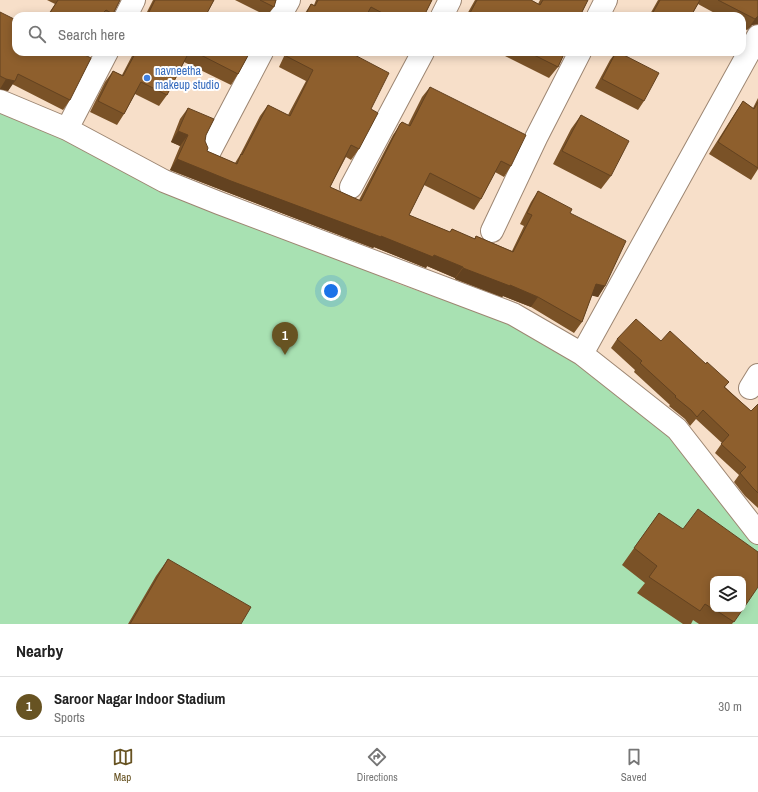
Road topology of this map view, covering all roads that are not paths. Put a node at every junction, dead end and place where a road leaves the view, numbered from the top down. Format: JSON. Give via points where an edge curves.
{"nodes":[{"id":1,"x":134,"y":0,"type":"edge"},
{"id":2,"x":289,"y":0,"type":"edge"},
{"id":3,"x":450,"y":0,"type":"edge"},
{"id":4,"x":606,"y":0,"type":"edge"},
{"id":5,"x":128,"y":12,"type":"edge"},
{"id":6,"x":282,"y":12,"type":"edge"},
{"id":7,"x":444,"y":12,"type":"edge"},
{"id":8,"x":600,"y":12,"type":"edge"},
{"id":9,"x":758,"y":36,"type":"edge"},
{"id":10,"x":105,"y":56,"type":"edge"},
{"id":11,"x":260,"y":56,"type":"edge"},
{"id":12,"x":421,"y":56,"type":"edge"},
{"id":13,"x":578,"y":56,"type":"edge"},
{"id":14,"x":0,"y":101,"type":"edge"},
{"id":15,"x":67,"y":129,"type":"junction"},
{"id":16,"x":210,"y":150,"type":"dead end"},
{"id":17,"x":351,"y":187,"type":"dead end"},
{"id":18,"x":492,"y":230,"type":"dead end"},
{"id":19,"x":582,"y":354,"type":"junction"},
{"id":20,"x":758,"y":533,"type":"edge"}],
"edges":[{"from":1,"to":5,"type":"street"},
{"from":2,"to":6,"type":"street"},
{"from":3,"to":7,"type":"street"},
{"from":4,"to":8,"type":"street"},
{"from":9,"to":19,"type":"street"},
{"from":10,"to":15,"type":"street"},
{"from":11,"to":16,"type":"street"},
{"from":12,"to":17,"type":"street"},
{"from":13,"to":18,"type":"street"},
{"from":14,"to":15,"type":"street"},
{"from":15,"to":19,"type":"street","via":[[171,184],[513,314]]},
{"from":19,"to":20,"type":"street","via":[[677,429]]}]}
